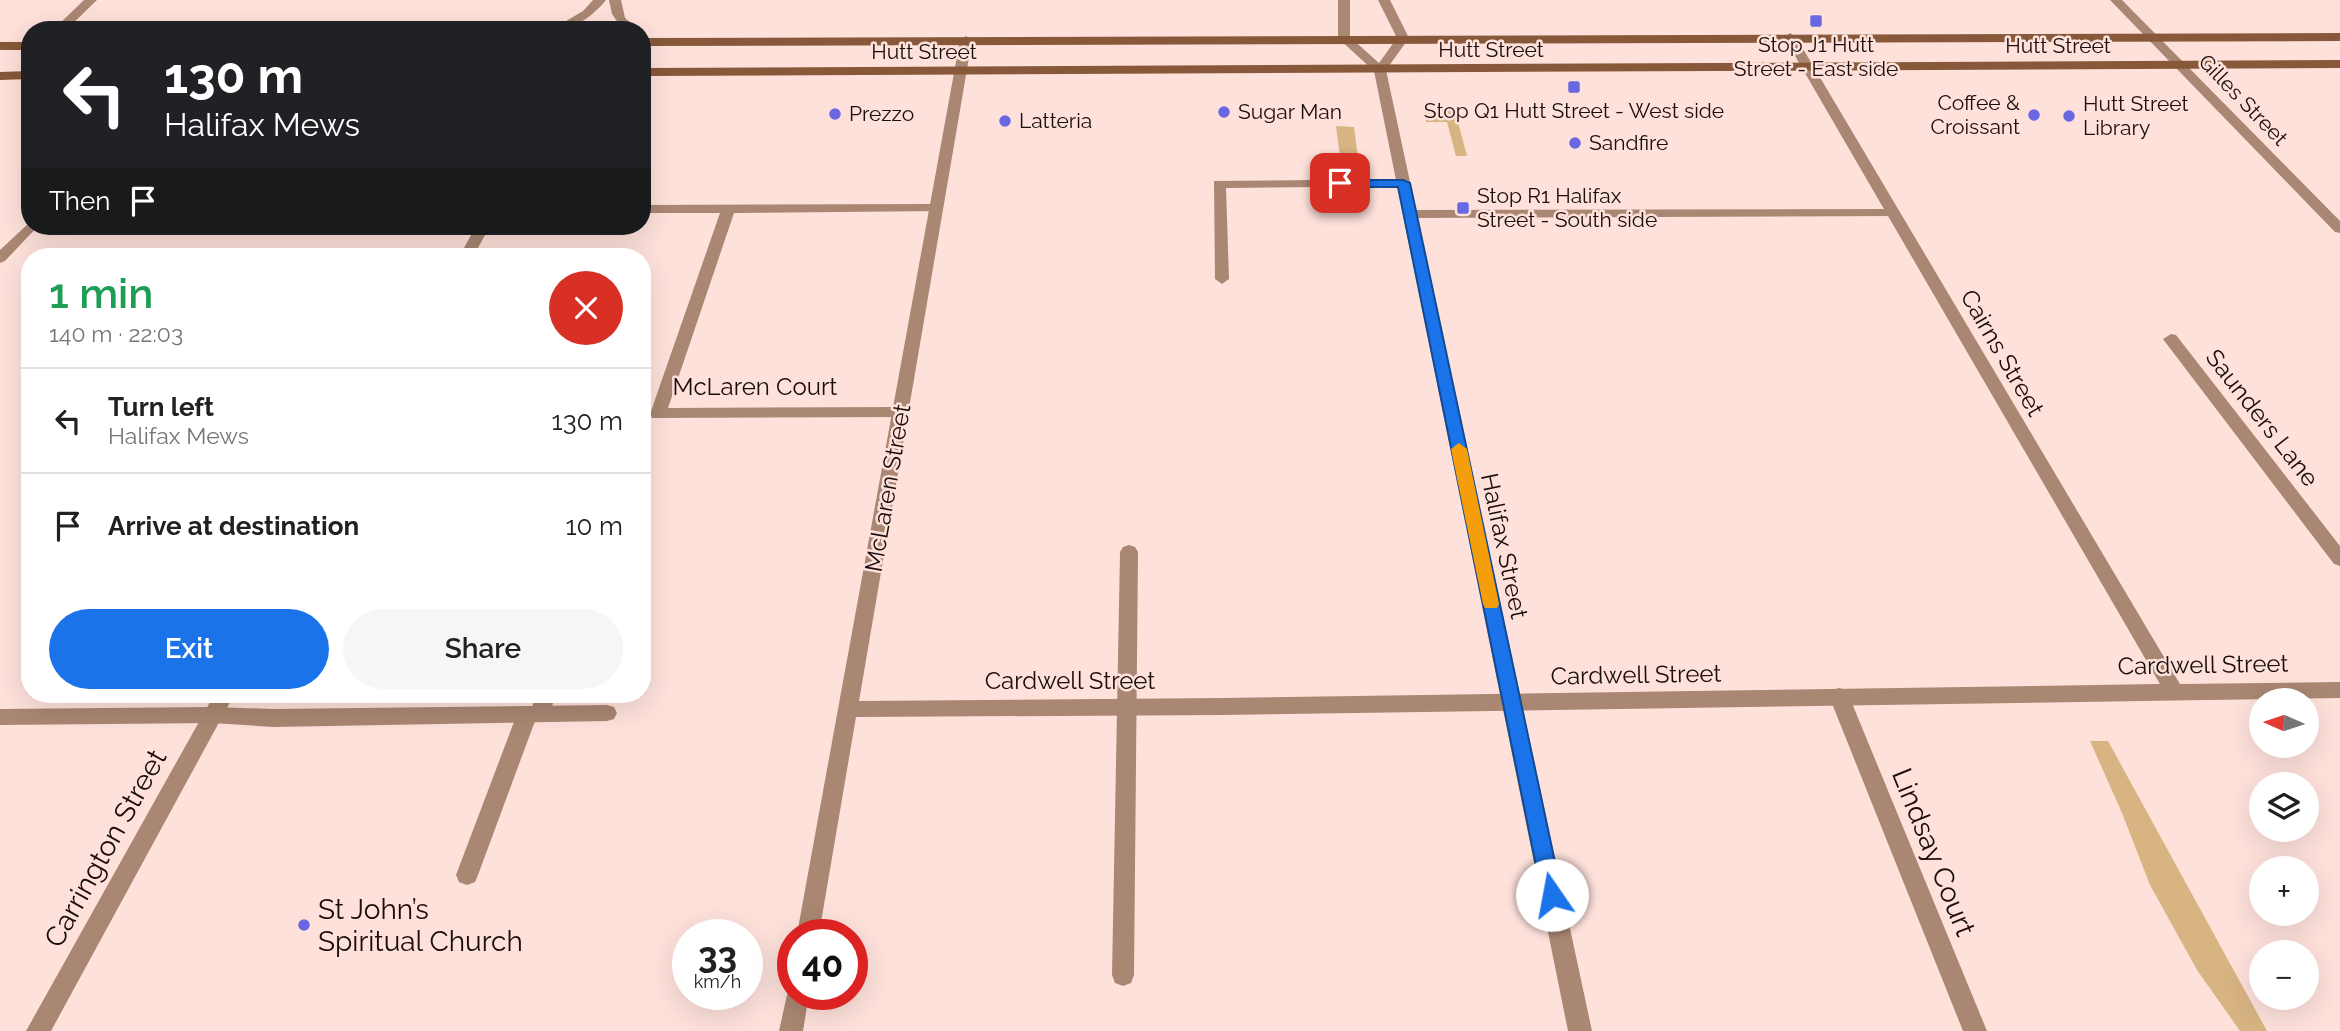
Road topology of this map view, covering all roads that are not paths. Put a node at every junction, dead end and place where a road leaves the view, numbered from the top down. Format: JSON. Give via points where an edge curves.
{"nodes":[{"id":1,"x":91,"y":0,"type":"edge"},
{"id":2,"x":600,"y":0,"type":"edge"},
{"id":3,"x":615,"y":0,"type":"edge"},
{"id":4,"x":1344,"y":0,"type":"edge"},
{"id":5,"x":1384,"y":0,"type":"edge"},
{"id":6,"x":2116,"y":0,"type":"edge"},
{"id":7,"x":69,"y":21,"type":"edge"},
{"id":8,"x":573,"y":21,"type":"edge"},
{"id":9,"x":621,"y":21,"type":"edge"},
{"id":10,"x":2151,"y":36,"type":"junction"},
{"id":11,"x":1790,"y":37,"type":"junction"},
{"id":12,"x":2340,"y":37,"type":"edge"},
{"id":13,"x":651,"y":38,"type":"edge"},
{"id":14,"x":1344,"y":38,"type":"junction"},
{"id":15,"x":1403,"y":38,"type":"junction"},
{"id":16,"x":966,"y":40,"type":"junction"},
{"id":17,"x":651,"y":42,"type":"edge"},
{"id":18,"x":661,"y":42,"type":"junction"},
{"id":19,"x":0,"y":46,"type":"edge"},
{"id":20,"x":21,"y":46,"type":"edge"},
{"id":21,"x":2340,"y":64,"type":"edge"},
{"id":22,"x":2179,"y":65,"type":"junction"},
{"id":23,"x":1808,"y":67,"type":"junction"},
{"id":24,"x":1380,"y":70,"type":"junction"},
{"id":25,"x":961,"y":71,"type":"junction"},
{"id":26,"x":651,"y":72,"type":"edge"},
{"id":27,"x":21,"y":75,"type":"edge"},
{"id":28,"x":0,"y":76,"type":"edge"},
{"id":29,"x":1403,"y":183,"type":"junction"},
{"id":30,"x":937,"y":208,"type":"junction"},
{"id":31,"x":651,"y":209,"type":"edge"},
{"id":32,"x":728,"y":209,"type":"junction"},
{"id":33,"x":1893,"y":213,"type":"junction"},
{"id":34,"x":1410,"y":214,"type":"junction"},
{"id":35,"x":2340,"y":229,"type":"edge"},
{"id":36,"x":22,"y":235,"type":"edge"},
{"id":37,"x":0,"y":258,"type":"edge"},
{"id":38,"x":1223,"y":279,"type":"dead end"},
{"id":39,"x":2171,"y":340,"type":"dead end"},
{"id":40,"x":901,"y":413,"type":"junction"},
{"id":41,"x":1129,"y":551,"type":"dead end"},
{"id":42,"x":2340,"y":559,"type":"edge"},
{"id":43,"x":2340,"y":690,"type":"edge"},
{"id":44,"x":2175,"y":692,"type":"junction"},
{"id":45,"x":1839,"y":696,"type":"junction"},
{"id":46,"x":220,"y":703,"type":"edge"},
{"id":47,"x":1512,"y":704,"type":"junction"},
{"id":48,"x":538,"y":707,"type":"edge"},
{"id":49,"x":1128,"y":707,"type":"junction"},
{"id":50,"x":849,"y":709,"type":"junction"},
{"id":51,"x":607,"y":713,"type":"dead end"},
{"id":52,"x":213,"y":715,"type":"junction"},
{"id":53,"x":0,"y":717,"type":"edge"},
{"id":54,"x":467,"y":875,"type":"dead end"},
{"id":55,"x":811,"y":919,"type":"edge"},
{"id":56,"x":1123,"y":975,"type":"dead end"},
{"id":57,"x":794,"y":1010,"type":"edge"},
{"id":58,"x":38,"y":1031,"type":"edge"},
{"id":59,"x":791,"y":1031,"type":"edge"},
{"id":60,"x":1580,"y":1031,"type":"edge"},
{"id":61,"x":1975,"y":1031,"type":"edge"}],
"edges":[{"from":1,"to":7,"type":"street"},
{"from":2,"to":8,"type":"street"},
{"from":3,"to":9,"type":"street"},
{"from":4,"to":14,"type":"street"},
{"from":5,"to":15,"type":"street"},
{"from":6,"to":10,"type":"street","name":"Gilles Street"},
{"from":10,"to":11,"type":"main road","name":"Hutt Street"},
{"from":10,"to":12,"type":"main road","name":"Hutt Street"},
{"from":10,"to":22,"type":"street","name":"Gilles Street"},
{"from":11,"to":15,"type":"main road","name":"Hutt Street"},
{"from":11,"to":23,"type":"street","name":"Cairns Street"},
{"from":13,"to":18,"type":"street"},
{"from":14,"to":15,"type":"main road","name":"Hutt Street"},
{"from":14,"to":16,"type":"main road","name":"Hutt Street"},
{"from":14,"to":24,"type":"street"},
{"from":15,"to":24,"type":"street"},
{"from":16,"to":18,"type":"main road","name":"Hutt Street"},
{"from":16,"to":25,"type":"street","name":"McLaren Street"},
{"from":17,"to":18,"type":"main road","name":"Hutt Street"},
{"from":19,"to":20,"type":"main road"},
{"from":21,"to":22,"type":"main road","name":"Hutt Street"},
{"from":22,"to":23,"type":"main road","name":"Hutt Street"},
{"from":22,"to":35,"type":"street","name":"Gilles Street"},
{"from":23,"to":24,"type":"main road","name":"Hutt Street"},
{"from":23,"to":33,"type":"street","name":"Cairns Street"},
{"from":24,"to":25,"type":"main road","name":"Hutt Street"},
{"from":24,"to":29,"type":"street","name":"Halifax Street"},
{"from":25,"to":26,"type":"main road","name":"Hutt Street"},
{"from":25,"to":30,"type":"street","name":"McLaren Street"},
{"from":27,"to":28,"type":"main road"},
{"from":29,"to":34,"type":"street","name":"Halifax Street"},
{"from":29,"to":38,"type":"street","via":[[1219,184]]},
{"from":30,"to":32,"type":"street"},
{"from":30,"to":40,"type":"street","name":"McLaren Street"},
{"from":31,"to":32,"type":"street"},
{"from":32,"to":40,"type":"street","name":"McLaren Court","via":[[658,414]]},
{"from":33,"to":34,"type":"street"},
{"from":33,"to":44,"type":"street","name":"Cairns Street"},
{"from":34,"to":47,"type":"street","name":"Halifax Street"},
{"from":36,"to":37,"type":"street"},
{"from":39,"to":42,"type":"street","name":"Saunders Lane"},
{"from":40,"to":50,"type":"street","name":"McLaren Street"},
{"from":41,"to":49,"type":"street"},
{"from":43,"to":44,"type":"street","name":"Cardwell Street"},
{"from":44,"to":45,"type":"street","name":"Cardwell Street"},
{"from":45,"to":47,"type":"street","name":"Cardwell Street"},
{"from":45,"to":61,"type":"street","name":"Lindsay Court"},
{"from":46,"to":52,"type":"street","name":"Carrington Street"},
{"from":47,"to":49,"type":"street","name":"Cardwell Street"},
{"from":47,"to":60,"type":"street","name":"Halifax Street"},
{"from":48,"to":51,"type":"street"},
{"from":48,"to":52,"type":"street","via":[[273,718]]},
{"from":48,"to":54,"type":"street"},
{"from":49,"to":50,"type":"street","name":"Cardwell Street"},
{"from":49,"to":56,"type":"street"},
{"from":50,"to":55,"type":"street","name":"McLaren Street"},
{"from":52,"to":53,"type":"street"},
{"from":52,"to":58,"type":"street","name":"Carrington Street"},
{"from":57,"to":59,"type":"street"}]}
